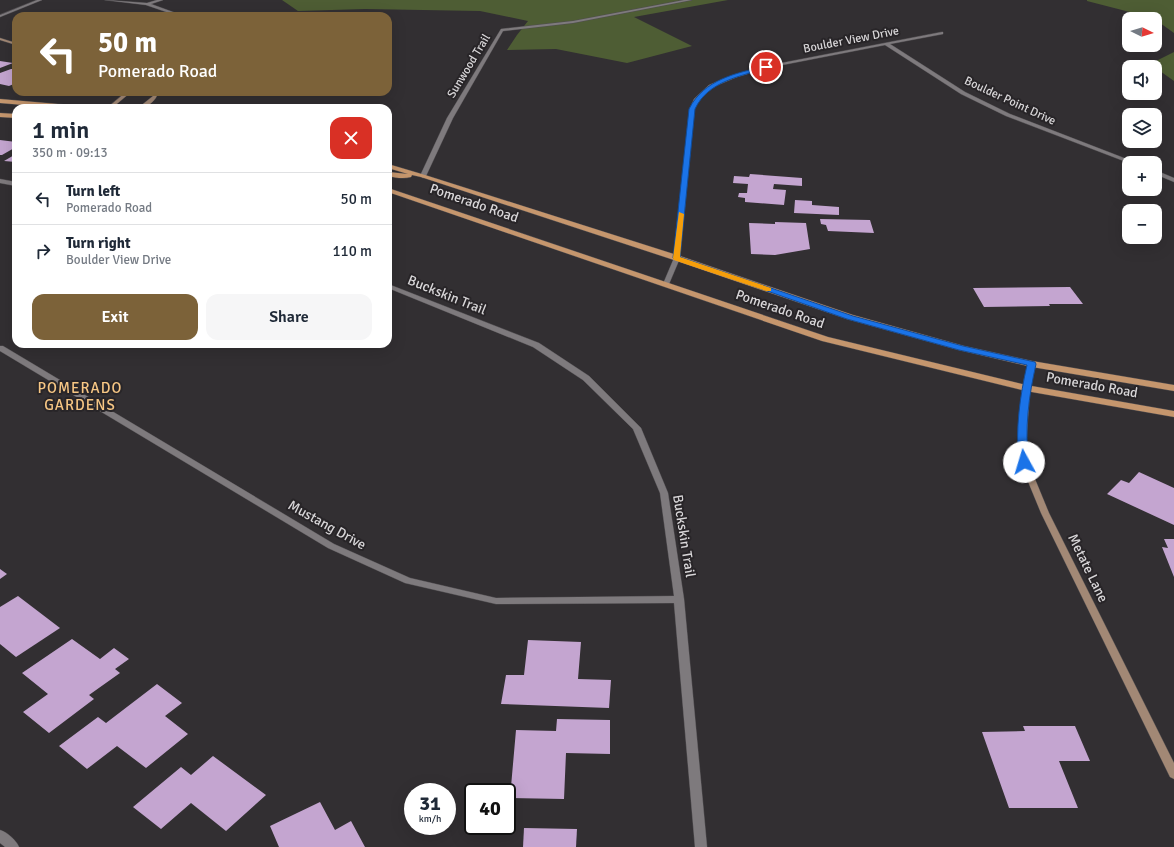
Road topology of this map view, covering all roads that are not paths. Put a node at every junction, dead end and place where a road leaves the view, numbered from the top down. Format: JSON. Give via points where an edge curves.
{"nodes":[{"id":1,"x":40,"y":0,"type":"edge"},
{"id":2,"x":107,"y":0,"type":"edge"},
{"id":3,"x":161,"y":0,"type":"edge"},
{"id":4,"x":690,"y":0,"type":"edge"},
{"id":5,"x":147,"y":4,"type":"junction"},
{"id":6,"x":170,"y":12,"type":"edge"},
{"id":7,"x":0,"y":16,"type":"edge"},
{"id":8,"x":942,"y":33,"type":"dead end"},
{"id":9,"x":0,"y":39,"type":"edge"},
{"id":10,"x":12,"y":43,"type":"edge"},
{"id":11,"x":885,"y":43,"type":"junction"},
{"id":12,"x":125,"y":96,"type":"edge"},
{"id":13,"x":155,"y":96,"type":"edge"},
{"id":14,"x":0,"y":101,"type":"edge"},
{"id":15,"x":35,"y":104,"type":"edge"},
{"id":16,"x":114,"y":104,"type":"edge"},
{"id":17,"x":145,"y":104,"type":"edge"},
{"id":18,"x":0,"y":115,"type":"edge"},
{"id":19,"x":12,"y":116,"type":"edge"},
{"id":20,"x":1122,"y":158,"type":"edge"},
{"id":21,"x":392,"y":167,"type":"edge"},
{"id":22,"x":392,"y":175,"type":"edge"},
{"id":23,"x":1162,"y":175,"type":"edge"},
{"id":24,"x":423,"y":176,"type":"junction"},
{"id":25,"x":1174,"y":180,"type":"edge"},
{"id":26,"x":0,"y":181,"type":"edge"},
{"id":27,"x":12,"y":183,"type":"edge"},
{"id":28,"x":392,"y":191,"type":"edge"},
{"id":29,"x":677,"y":258,"type":"junction"},
{"id":30,"x":666,"y":284,"type":"junction"},
{"id":31,"x":392,"y":288,"type":"edge"},
{"id":32,"x":0,"y":348,"type":"edge"},
{"id":33,"x":1032,"y":364,"type":"junction"},
{"id":34,"x":1026,"y":388,"type":"junction"},
{"id":35,"x":1174,"y":388,"type":"edge"},
{"id":36,"x":1174,"y":414,"type":"edge"},
{"id":37,"x":679,"y":599,"type":"junction"},
{"id":38,"x":1174,"y":774,"type":"edge"},
{"id":39,"x":0,"y":835,"type":"edge"},
{"id":40,"x":13,"y":847,"type":"edge"},
{"id":41,"x":701,"y":847,"type":"edge"}],
"edges":[{"from":1,"to":7,"type":"street"},
{"from":2,"to":5,"type":"street"},
{"from":3,"to":5,"type":"street"},
{"from":4,"to":24,"type":"street","name":"Sunwood Trail","via":[[584,21],[502,30],[450,118]]},
{"from":5,"to":6,"type":"street"},
{"from":8,"to":11,"type":"street","name":"Boulder View Drive"},
{"from":9,"to":10,"type":"street"},
{"from":11,"to":20,"type":"street","name":"Boulder Point Drive","via":[[963,93],[1008,115]]},
{"from":11,"to":29,"type":"street","name":"Boulder View Drive","via":[[766,67],[735,76],[711,86],[696,100],[691,115]]},
{"from":12,"to":16,"type":"street"},
{"from":13,"to":17,"type":"street"},
{"from":14,"to":15,"type":"main road"},
{"from":18,"to":19,"type":"main road"},
{"from":21,"to":24,"type":"main road","name":"Pomerado Road"},
{"from":22,"to":24,"type":"main road"},
{"from":23,"to":25,"type":"street"},
{"from":24,"to":29,"type":"main road","name":"Pomerado Road"},
{"from":26,"to":27,"type":"street"},
{"from":28,"to":30,"type":"main road","name":"Pomerado Road"},
{"from":29,"to":30,"type":"street","name":"Boulder View Drive"},
{"from":29,"to":33,"type":"main road","name":"Pomerado Road","via":[[850,317],[962,348]]},
{"from":30,"to":34,"type":"main road","name":"Pomerado Road","via":[[825,339]]},
{"from":31,"to":37,"type":"street","name":"Buckskin Trail","via":[[536,345],[586,378],[637,428],[664,493]]},
{"from":32,"to":37,"type":"street","name":"Mustang Drive","via":[[331,546],[408,581],[496,601]]},
{"from":33,"to":34,"type":"street","name":"Metate Lane"},
{"from":33,"to":35,"type":"main road","name":"Pomerado Road"},
{"from":34,"to":36,"type":"main road","name":"Pomerado Road"},
{"from":34,"to":38,"type":"street","name":"Metate Lane","via":[[1022,446],[1024,462],[1045,514]]},
{"from":37,"to":41,"type":"street","name":"Buckskin Trail"},
{"from":39,"to":40,"type":"street"}]}
